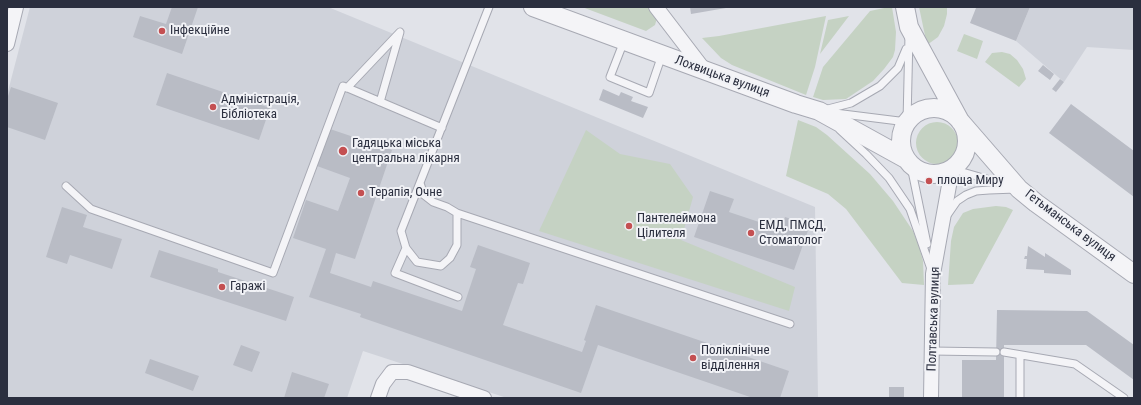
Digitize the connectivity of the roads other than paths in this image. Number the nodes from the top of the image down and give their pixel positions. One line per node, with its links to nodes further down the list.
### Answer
1 (16, 7): 8 (street)
2 (489, 7): 16 (lane)
3 (533, 7): 7 (street, Лохвицька вулиця)
4 (656, 7): 10 (street)
5 (904, 7): 6 (street)
6 (909, 27): 13 (lane); 14 (street); 15 (lane)
7 (624, 41): 9 (street, Лохвицька вулиця); 9 (lane)
8 (7, 44)
9 (662, 55): 10 (street, Лохвицька вулиця)
10 (705, 71): 13 (street, Лохвицька вулиця)
11 (347, 88): 12 (lane); 12 (lane); 20 (lane)
12 (380, 102): 16 (lane)
13 (819, 111): 15 (lane); 17 (street, Лохвицька вулиця); 25 (lane)
14 (960, 121): 15 (street); 18 (street); 21 (street, Гетьманська вулиця)
15 (907, 122): 17 (street)
16 (442, 128): 19 (lane)
17 (909, 162): 18 (street); 25 (lane)
18 (952, 170): 21 (lane); 23 (street, Полтавська вулиця)
19 (420, 183): 22 (lane); 24 (lane)
20 (66, 186)
21 (1019, 189): 23 (lane); 26 (street, Гетьманська вулиця)
22 (458, 213): 24 (lane); 28 (lane)
23 (943, 223): 25 (street, Полтавська вулиця)
24 (406, 248): 27 (lane)
25 (933, 274): 29 (street, Полтавська вулиця)
26 (1134, 274)
27 (458, 297)
28 (790, 324)
29 (932, 351): 30 (lane); 35 (street, Полтавська вулиця)
30 (996, 352)
31 (1004, 352): 32 (lane)
32 (1020, 356): 36 (lane); 37 (lane)
33 (378, 398): 34 (street)
34 (484, 398)
35 (931, 398)
36 (1020, 398)
37 (1124, 398)

